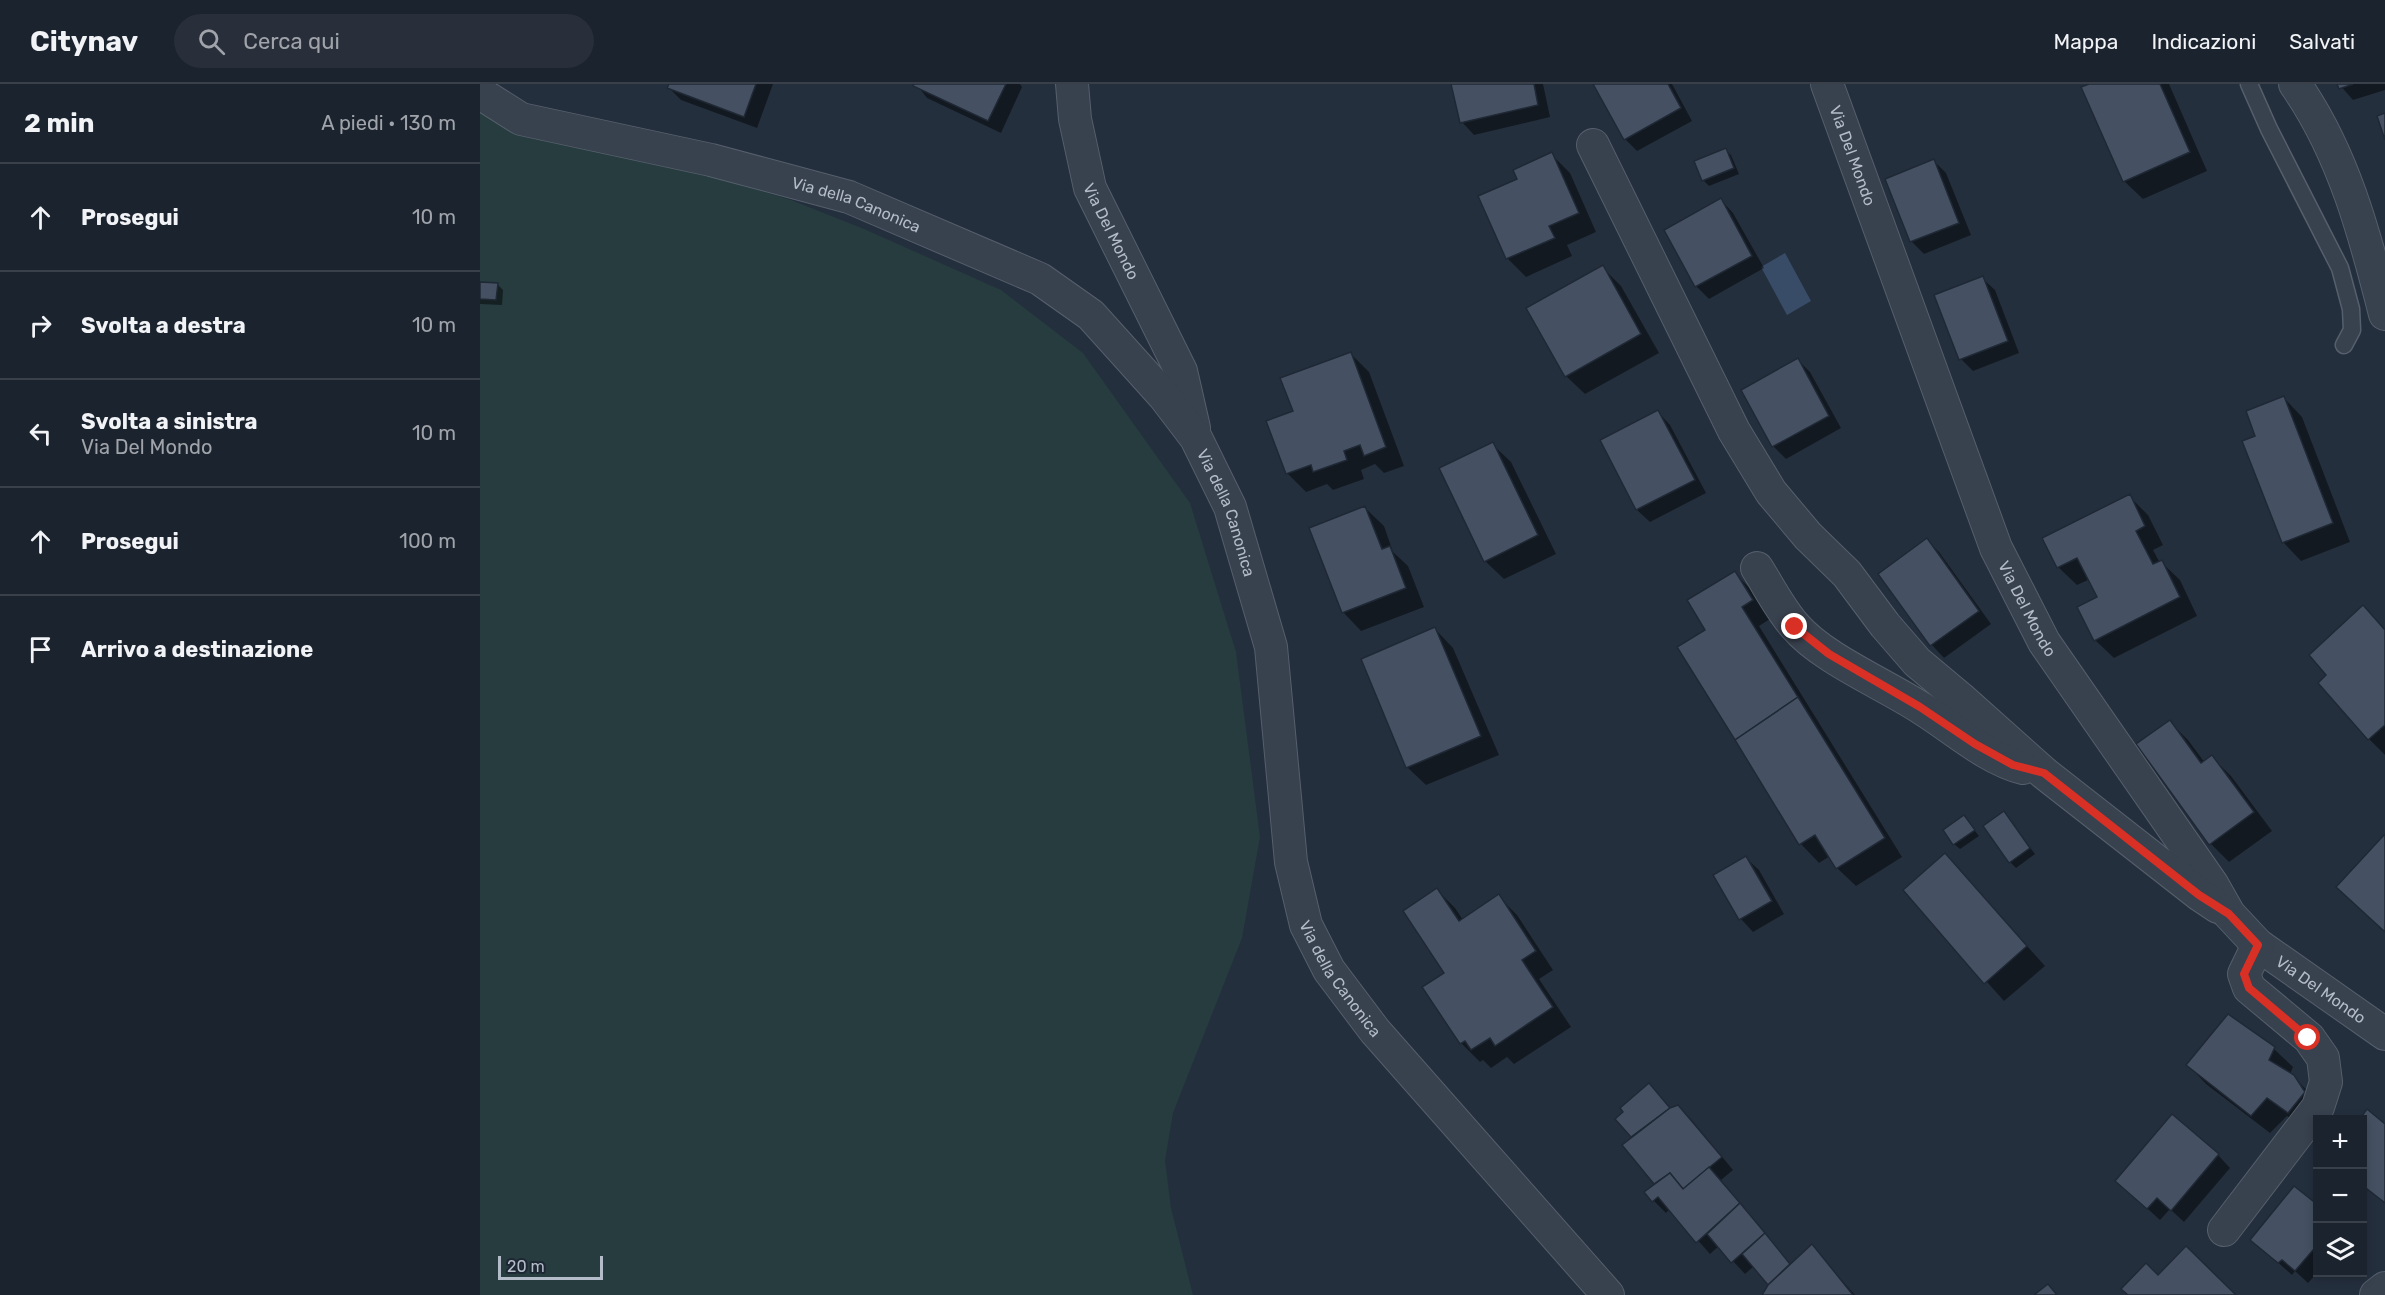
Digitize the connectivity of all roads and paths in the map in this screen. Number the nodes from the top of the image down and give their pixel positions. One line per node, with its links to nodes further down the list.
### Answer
1 (1071, 84): 9 (street, Via Del Mondo)
2 (1827, 84): 12 (street, Via Del Mondo)
3 (2249, 84): 8 (lane)
4 (2295, 84): 7 (street)
5 (480, 88): 9 (street, Via della Canonica)
6 (1593, 145): 11 (street)
7 (2385, 314)
8 (2344, 345)
9 (1196, 438): 17 (street, Via della Canonica)
10 (1757, 568): 11 (street)
11 (2044, 773): 12 (street)
12 (2229, 914): 13 (street, Via Del Mondo)
13 (2258, 945): 14 (street, Via Del Mondo); 15 (street)
14 (2385, 1034)
15 (2224, 1230)
16 (2385, 1288): 18 (street)
17 (1608, 1295)
18 (2376, 1295)

